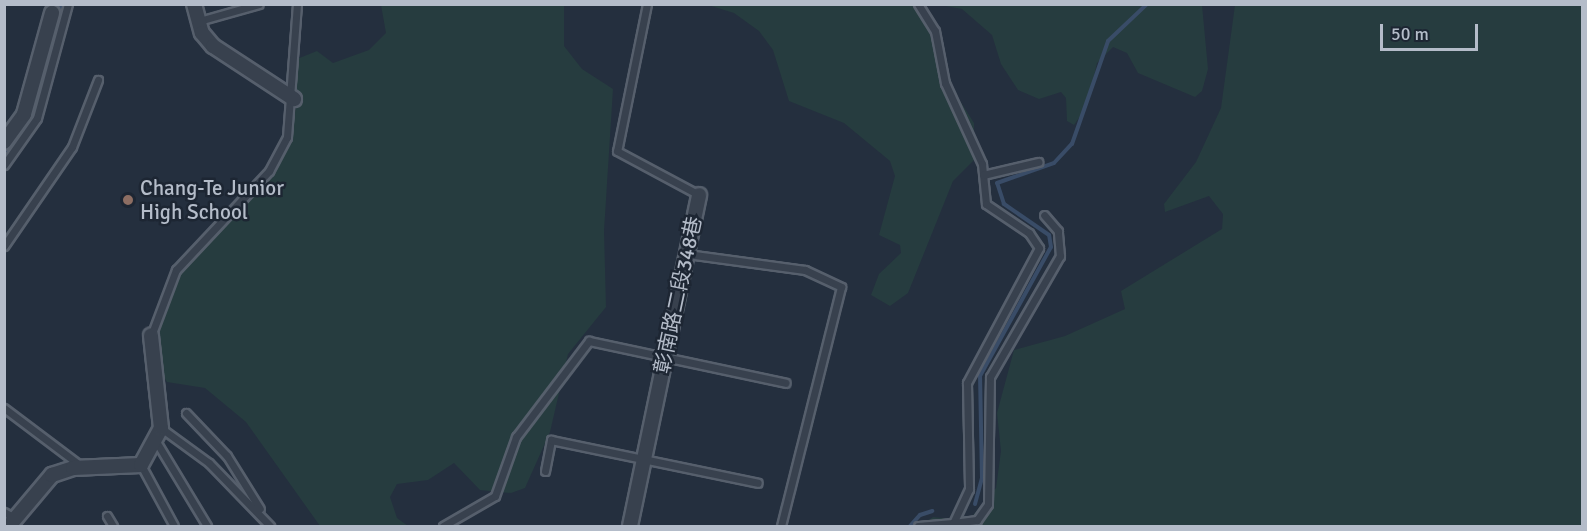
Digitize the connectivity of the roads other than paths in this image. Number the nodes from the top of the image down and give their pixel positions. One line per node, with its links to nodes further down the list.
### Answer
1 (68, 4): 13 (lane)
2 (194, 4): 8 (street)
3 (259, 4): 8 (lane)
4 (297, 4): 10 (lane)
5 (647, 4): 15 (lane, 彰南路二段348巷)
6 (918, 4): 14 (lane)
7 (52, 13): 11 (street)
8 (199, 21): 10 (street)
9 (98, 80): 17 (lane)
10 (294, 99): 19 (lane)
11 (4, 142)
12 (1038, 162): 14 (lane)
13 (4, 165)
14 (983, 175): 34 (lane)
15 (699, 195): 18 (street, 彰南路二段348巷)
16 (1044, 215): 34 (lane)
17 (4, 246)
18 (687, 254): 20 (street, 彰南路二段348巷); 41 (lane)
19 (151, 336): 24 (street)
20 (665, 358): 21 (lane); 26 (street, 彰南路二段348巷); 39 (lane)
21 (786, 383)
22 (4, 408): 28 (lane)
23 (186, 413): 33 (lane)
24 (161, 428): 25 (street); 33 (lane)
25 (157, 443): 27 (street); 37 (lane)
26 (644, 460): 29 (lane); 30 (lane); 40 (street, 彰南路二段348巷)
27 (141, 465): 28 (street); 36 (lane)
28 (84, 468): 32 (street)
29 (545, 471)
30 (758, 483)
31 (107, 516): 35 (lane)
32 (10, 519)
33 (266, 519): 38 (lane)
34 (953, 523): 42 (lane)
35 (113, 526)
36 (174, 526)
37 (207, 526)
38 (270, 526)
39 (443, 526)
40 (630, 526)
41 (781, 526)
42 (918, 526)

